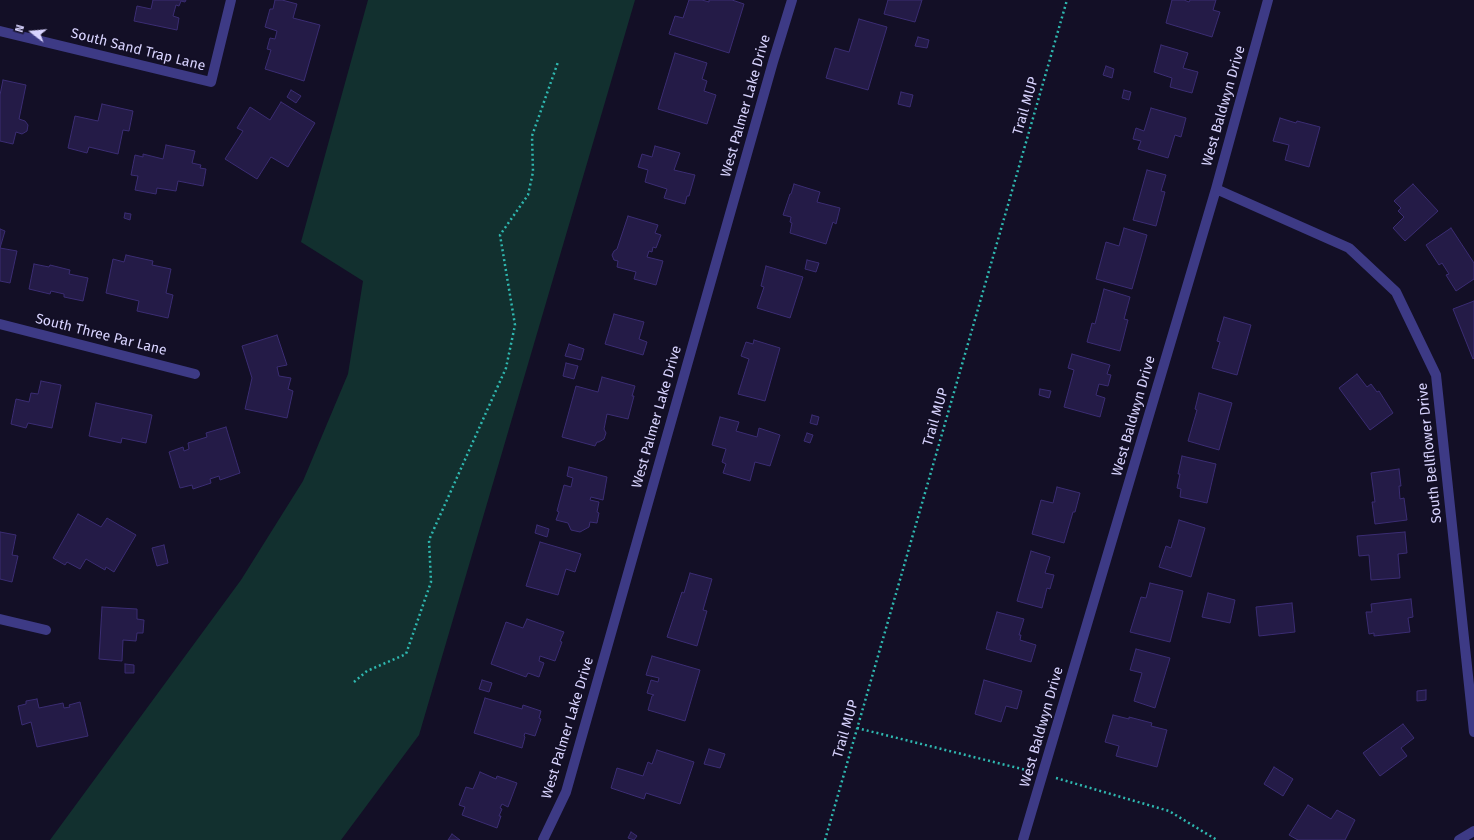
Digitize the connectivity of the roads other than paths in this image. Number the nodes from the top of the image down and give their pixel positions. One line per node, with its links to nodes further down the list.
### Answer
1 (231, 0): 4 (street, South Sand Trap Lane)
2 (792, 0): 12 (street, West Palmer Lake Drive)
3 (1268, 0): 5 (street, West Baldwyn Drive)
4 (0, 31)
5 (1216, 189): 10 (street, South Bellflower Drive); 13 (street, West Baldwyn Drive)
6 (0, 324): 7 (street, South Three Par Lane)
7 (195, 374)
8 (0, 619): 9 (street)
9 (46, 630)
10 (1474, 732)
11 (1474, 831): 14 (street)
12 (543, 840)
13 (1023, 840)
14 (1459, 840)

